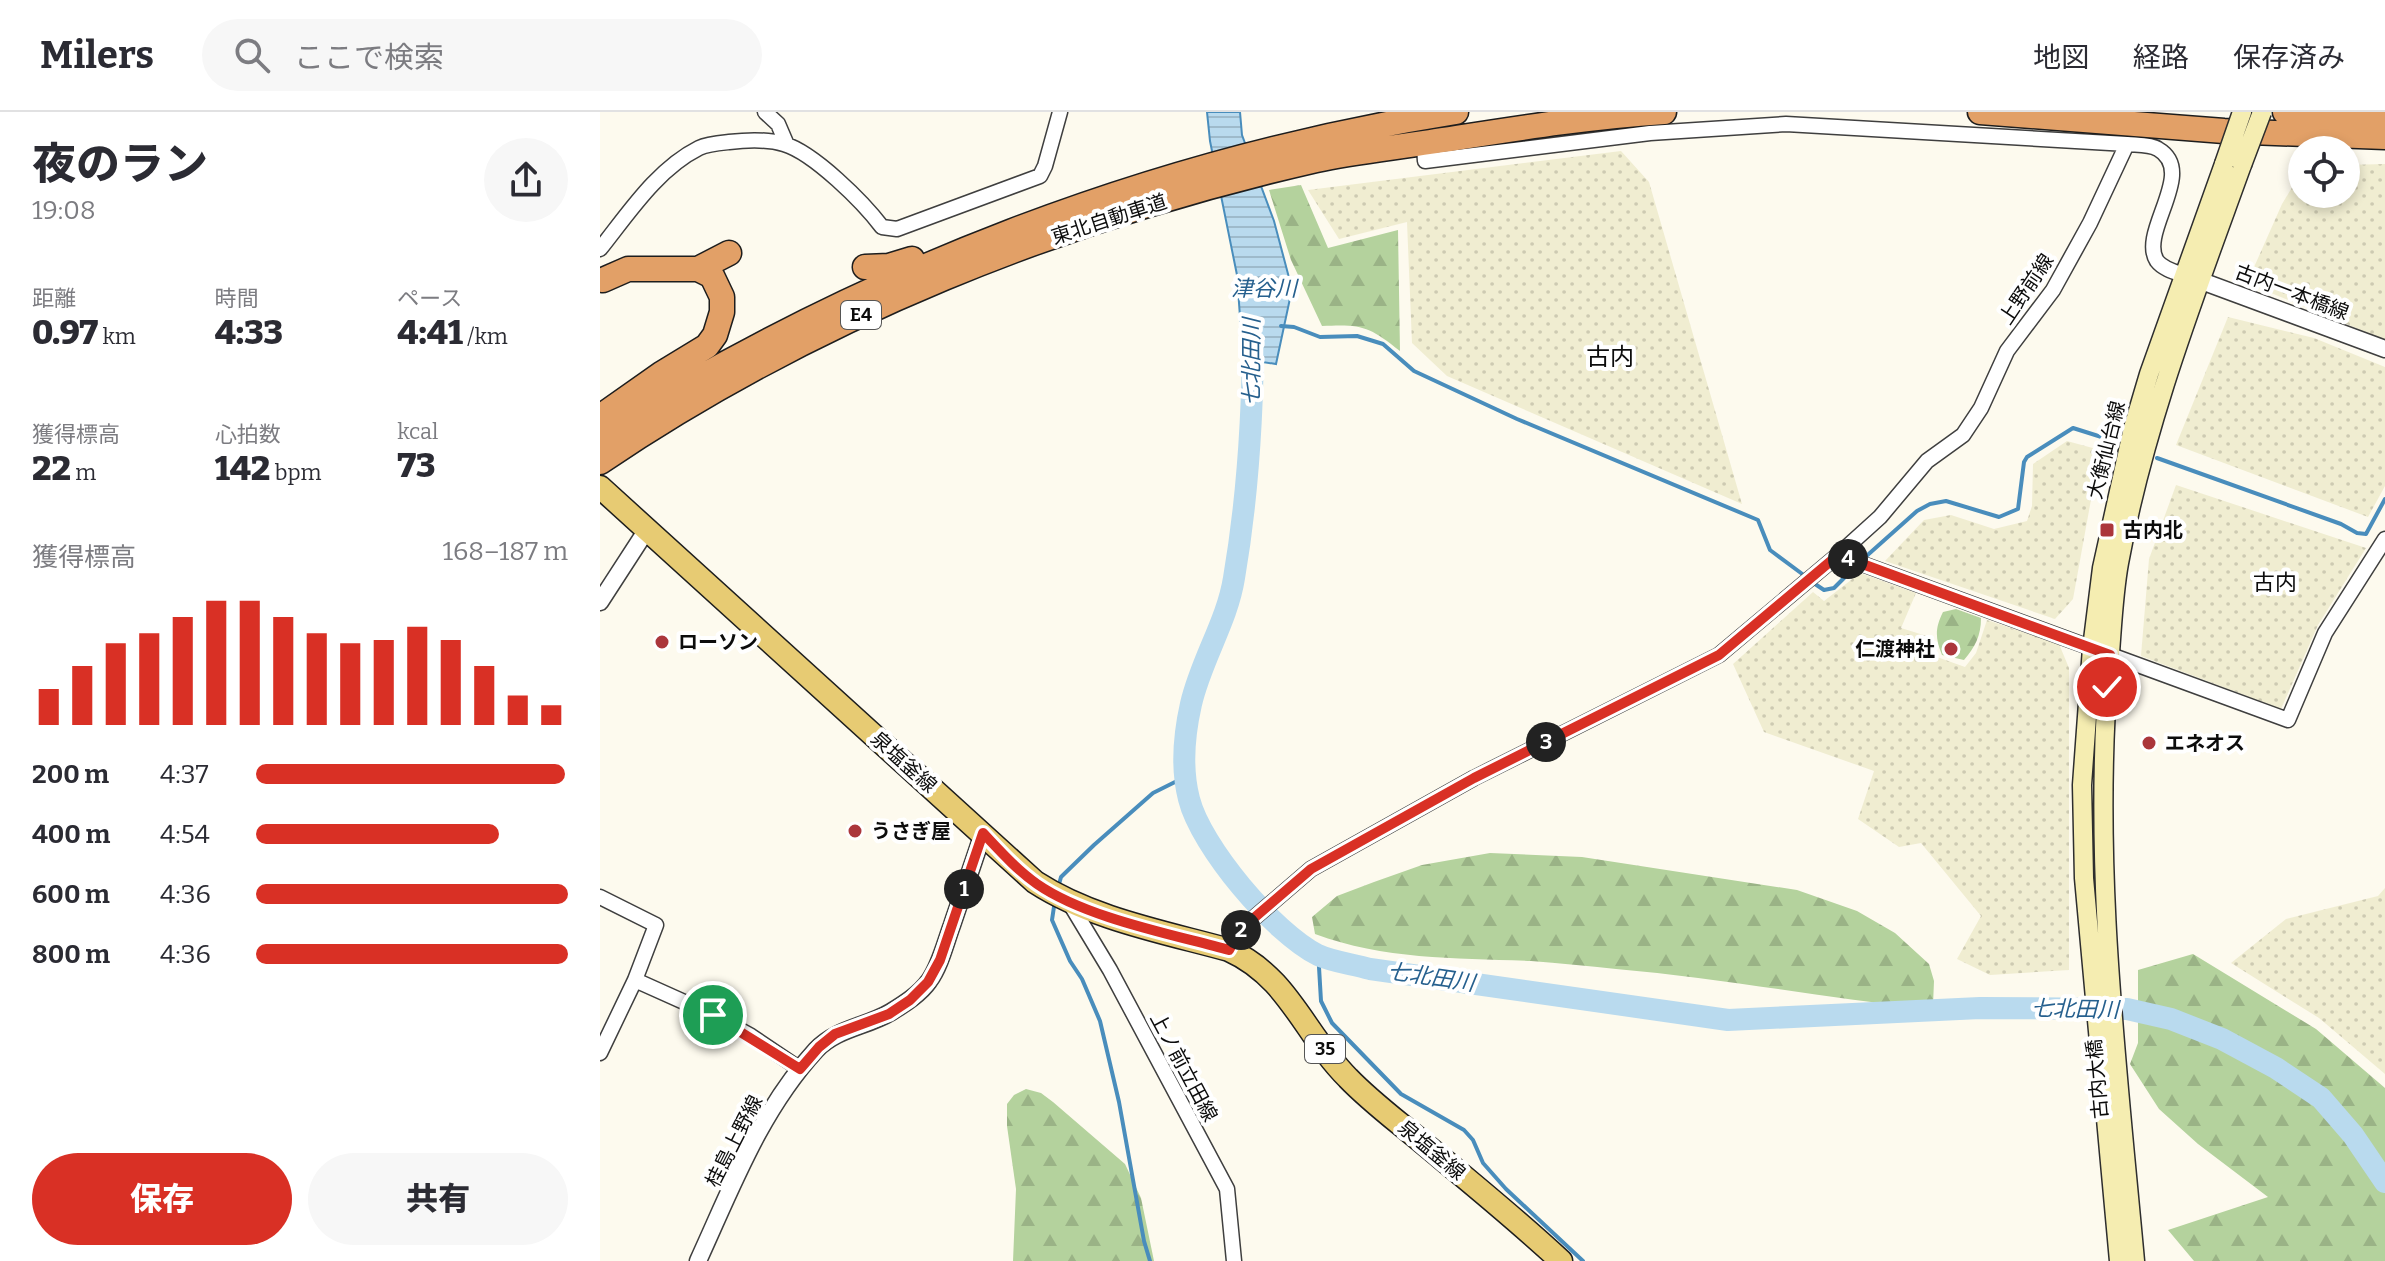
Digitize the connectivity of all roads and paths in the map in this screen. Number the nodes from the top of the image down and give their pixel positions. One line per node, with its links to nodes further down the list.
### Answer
1 (765, 112): 12 (street)
2 (1060, 112): 12 (street)
3 (1456, 112): 14 (highway, 東北自動車道 / E4)
4 (1664, 112): 14 (highway, 東北自動車道 / E4)
5 (1980, 112): 10 (highway)
6 (2242, 112): 15 (main road, 大衡仙台線, bridge)
7 (2262, 112): 15 (main road, 大衡仙台線, bridge)
8 (2285, 112): 9 (highway)
9 (2385, 116)
10 (2385, 137)
11 (2127, 144): 13 (street); 20 (street); 28 (street, 上野前線)
12 (787, 145): 18 (street)
13 (1424, 147)
14 (1319, 150): 16 (highway, 東北自動車道 / E4)
15 (2233, 164): 20 (main road, 大衡仙台線)
16 (1136, 199): 17 (highway, 東北自動車道 / E4); 24 (highway, 東北自動車道 / E4)
17 (1071, 210): 19 (highway); 24 (highway, 東北自動車道 / E4)
18 (600, 249)
19 (865, 267)
20 (2193, 277): 22 (street, 古内一本橋線); 30 (main road, 大衡仙台線)
21 (601, 282): 23 (highway)
22 (2385, 349)
23 (600, 417)
24 (601, 453)
25 (600, 487): 26 (main road, 泉塩釜線 / 35)
26 (646, 531): 29 (street); 31 (main road, 泉塩釜線 / 35)
27 (2385, 539): 30 (street)
28 (1844, 558): 30 (street); 34 (street, 上野前線)
29 (600, 602)
30 (2101, 651): 35 (main road, 大衡仙台線)
31 (983, 833): 32 (main road, 泉塩釜線 / 35); 38 (street, 桂島上野線)
32 (1058, 896): 34 (main road, 泉塩釜線 / 35); 41 (street, 上ノ前立田線)
33 (600, 897): 36 (street)
34 (1234, 940): 42 (main road, 泉塩釜線 / 35)
35 (2100, 957): 39 (main road, 古内大橋)
36 (635, 980): 37 (street); 38 (street)
37 (600, 1053)
38 (800, 1069): 40 (street, 桂島上野線)
39 (2121, 1194): 43 (main road); 44 (main road)
40 (698, 1261)
41 (1234, 1261)
42 (1561, 1261)
43 (2119, 1261)
44 (2135, 1261)

